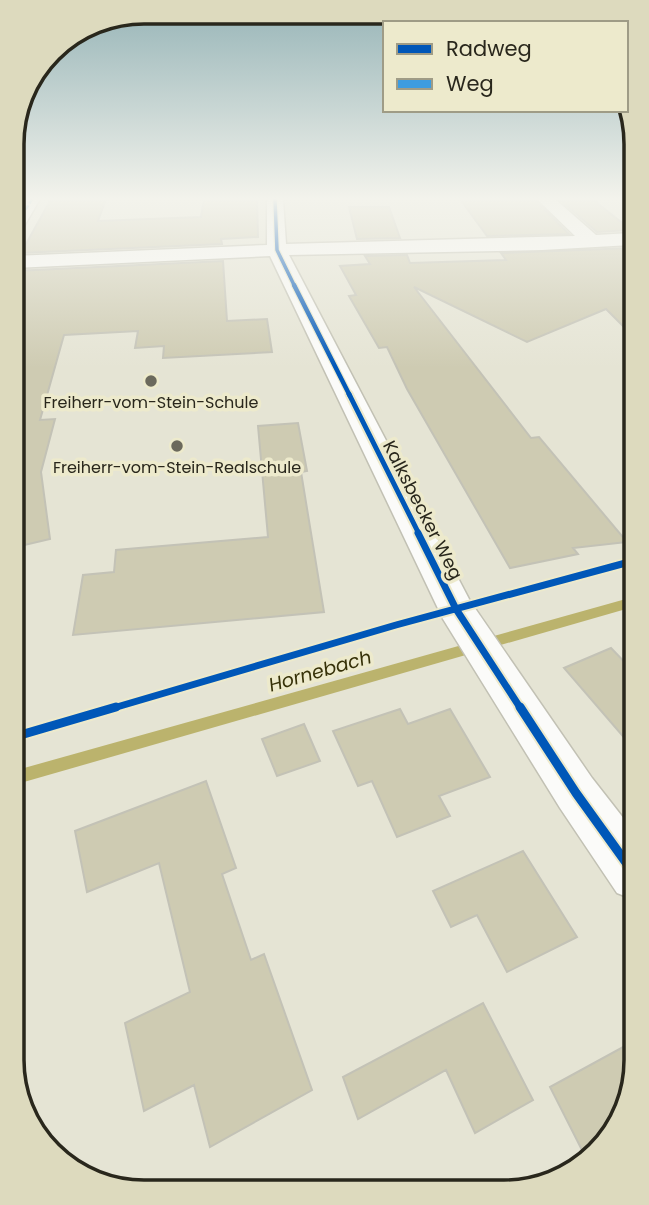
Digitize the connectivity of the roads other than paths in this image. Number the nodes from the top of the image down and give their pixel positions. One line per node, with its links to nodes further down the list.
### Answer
1 (162, 255): 3 (street)
2 (280, 255): 4 (street, Kalksbecker Weg)
3 (24, 262)
4 (624, 859)

